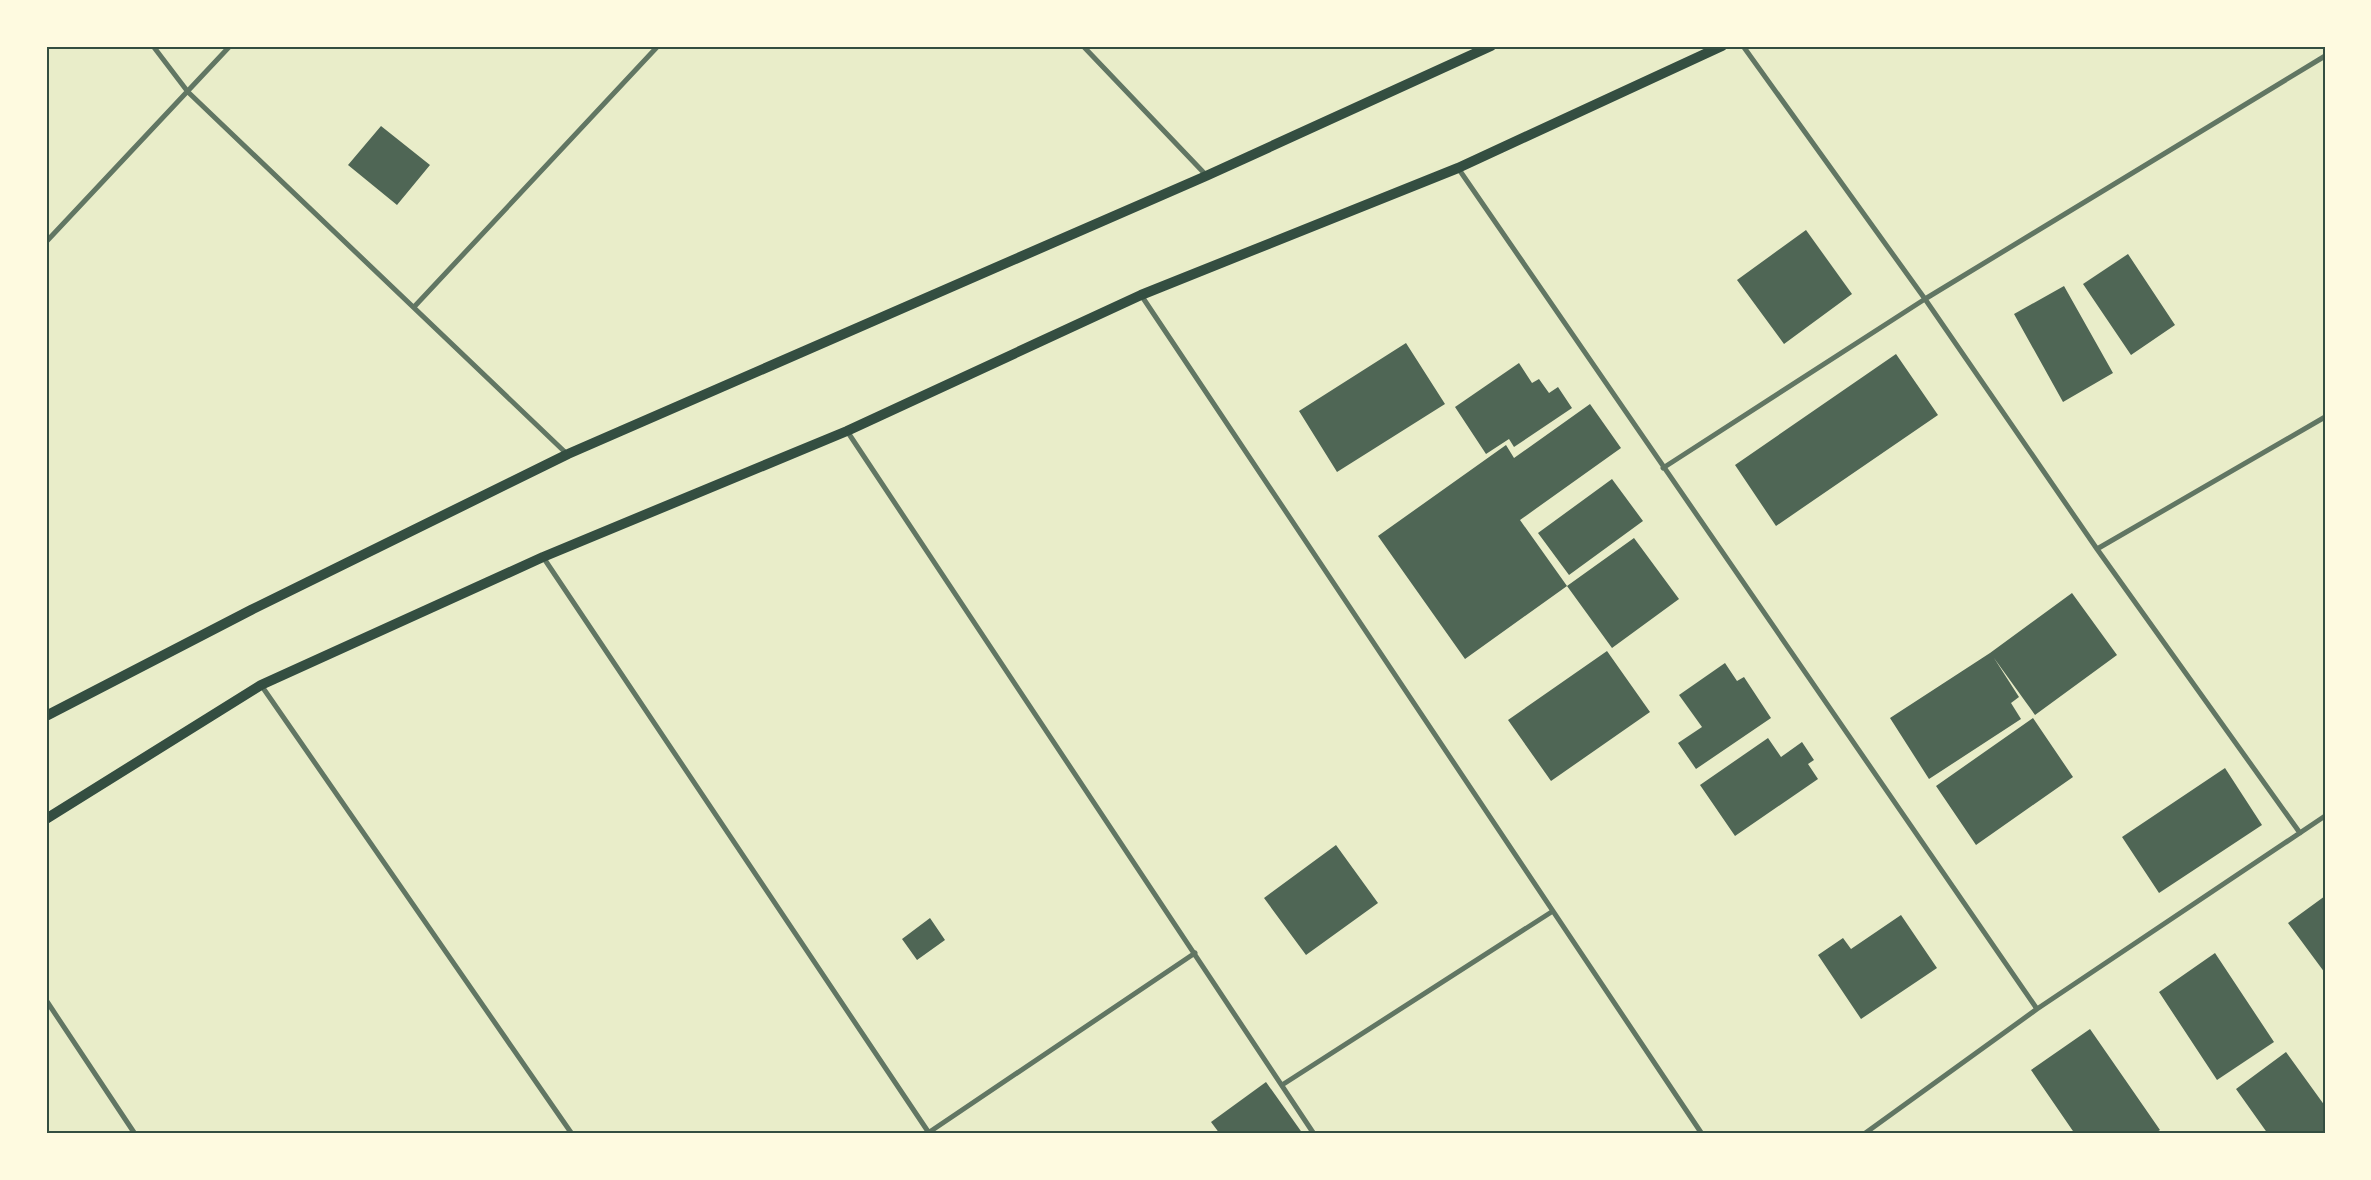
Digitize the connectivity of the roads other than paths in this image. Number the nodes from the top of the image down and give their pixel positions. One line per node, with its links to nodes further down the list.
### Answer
1 (153, 46): 9 (street)
2 (230, 46): 9 (street)
3 (658, 46): 15 (street)
4 (1082, 46): 11 (street)
5 (1491, 46): 11 (main road)
6 (1722, 46): 10 (main road)
7 (1742, 46): 14 (street)
8 (2325, 56): 14 (street)
9 (188, 92): 12 (street); 15 (street)
10 (1458, 168): 13 (main road); 19 (street)
11 (1206, 176): 18 (main road)
12 (46, 242)
13 (1141, 295): 17 (main road); 27 (street)
14 (1925, 299): 19 (street); 20 (street)
15 (414, 308): 18 (street)
16 (2325, 418): 20 (street)
17 (847, 431): 21 (main road); 28 (street)
18 (568, 454): 23 (main road)
19 (1663, 468): 30 (street)
20 (2097, 549): 26 (street)
21 (543, 557): 22 (main road); 32 (street)
22 (261, 686): 25 (main road); 34 (street)
23 (46, 716)
24 (2325, 816): 26 (street)
25 (46, 818)
26 (2300, 833): 30 (street)
27 (1553, 911): 31 (street); 36 (street)
28 (1195, 953): 31 (street); 32 (street)
29 (46, 1000): 33 (street)
30 (2037, 1009): 37 (street)
31 (1282, 1085): 35 (street)
32 (928, 1133)
33 (135, 1134)
34 (572, 1134)
35 (1314, 1134)
36 (1702, 1134)
37 (1864, 1134)

